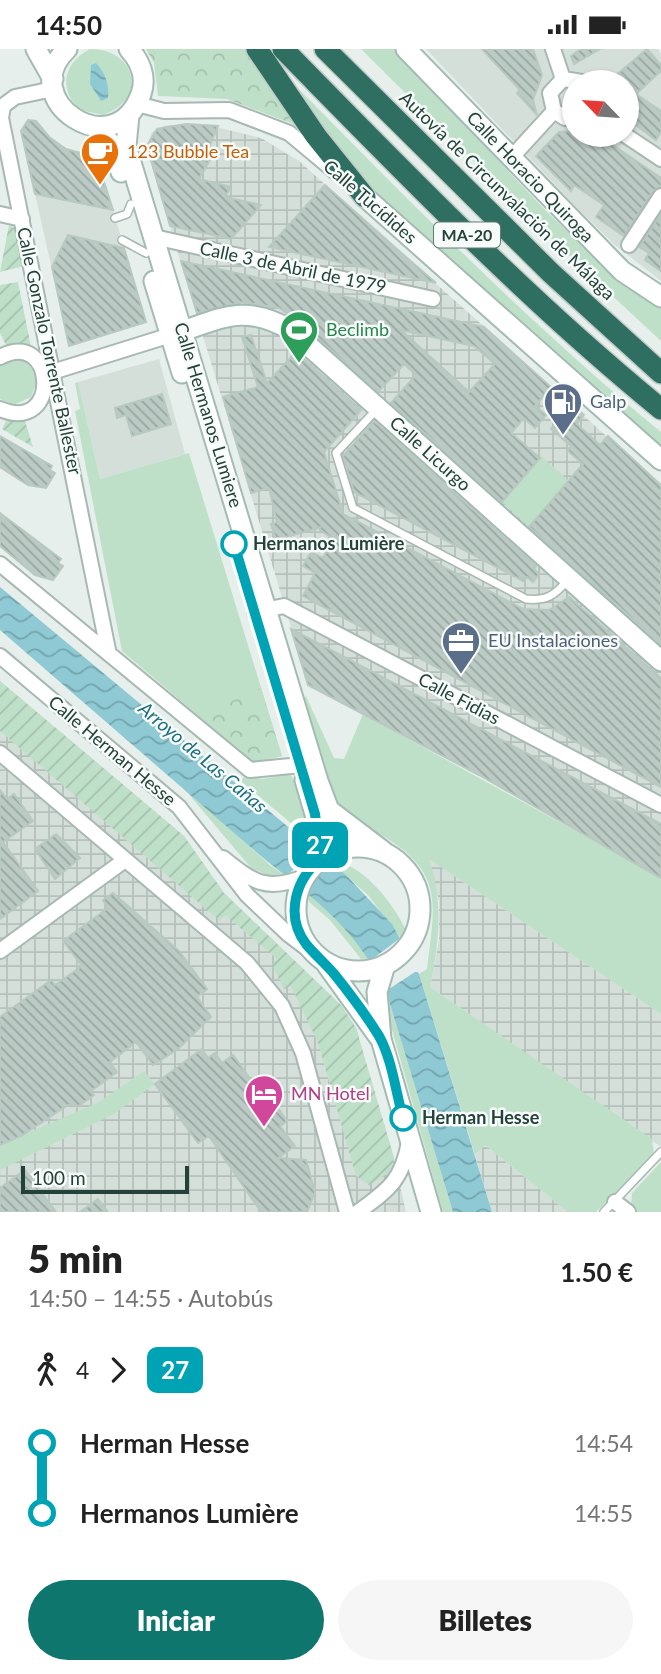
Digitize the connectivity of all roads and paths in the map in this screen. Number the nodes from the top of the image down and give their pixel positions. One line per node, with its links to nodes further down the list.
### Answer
1 (36, 49): 11 (main road)
2 (128, 49): 12 (main road, Calle Hermanos Lumiere)
3 (257, 49): 20 (highway)
4 (283, 49): 38 (highway, MA-20)
5 (325, 49): 32 (highway, Autovía de Circunvalación de Málaga / MA-20)
6 (406, 49): 17 (main road, Calle Horacio Quiroga)
7 (553, 49): 9 (street)
8 (63, 50): 11 (main road)
9 (562, 76)
10 (562, 80): 13 (street)
11 (53, 84): 15 (main road); 24 (street, Calle Gonzalo Torrente Ballester)
12 (133, 109): 15 (main road); 20 (street, Calle Tucídides); 26 (main road, Calle Hermanos Lumiere)
13 (554, 111): 14 (street); 17 (street)
14 (562, 116)
15 (97, 127): 21 (main road, Calle Hermanos Lumiere)
16 (639, 144): 18 (street)
17 (511, 158): 28 (main road, Calle Horacio Quiroga)
18 (661, 159)
19 (661, 196): 27 (street)
20 (365, 197): 39 (main road, Calle Tucídides)
21 (131, 204): 23 (lane); 26 (main road, Calle Hermanos Lumiere)
22 (0, 213): 24 (street)
23 (115, 218)
24 (22, 219): 34 (street, Calle Gonzalo Torrente Ballester)
25 (121, 240): 26 (lane)
26 (150, 245): 29 (street, Calle 3 de Abril de 1979); 30 (main road, Calle Hermanos Lumiere)
27 (629, 245)
28 (661, 297)
29 (433, 299)
30 (175, 333): 34 (street); 36 (main road, Calle Licurgo); 42 (main road, Calle Hermanos Lumiere)
31 (2, 351): 34 (street)
32 (637, 352): 33 (highway); 35 (highway, Autovía de Circunvalación de Málaga / MA-20)
33 (661, 367)
34 (49, 372): 37 (street); 43 (street, Calle Gonzalo Torrente Ballester)
35 (661, 373)
36 (378, 408): 41 (main road, Calle Licurgo); 41 (lane)
37 (0, 409)
38 (661, 409)
39 (661, 460)
40 (0, 564): 43 (street)
41 (570, 579): 45 (main road, Calle Licurgo)
42 (260, 610): 47 (main road, Calle Hermanos Lumiere); 48 (street, Calle Fidias); 49 (main road, Calle Hermanos Lumiere)
43 (108, 650): 47 (street)
44 (0, 656): 50 (street, Calle Herman Hesse)
45 (661, 661)
46 (0, 753): 52 (street)
47 (301, 765): 51 (main road, Calle Hermanos Lumiere)
48 (661, 805)
49 (383, 851): 51 (main road); 56 (main road)
50 (217, 852): 53 (street, Calle Herman Hesse); 55 (street, Calle Herman Hesse)
51 (323, 854): 53 (main road)
52 (125, 860): 54 (street); 61 (street)
53 (297, 883): 55 (main road)
54 (0, 951)
55 (321, 959): 56 (main road); 57 (main road, Calle Herman Hesse)
56 (380, 971): 57 (main road, Calle Herman Hesse)
57 (380, 1039): 58 (main road, Calle Herman Hesse)
58 (410, 1141): 62 (street); 63 (main road, Calle Herman Hesse)
59 (661, 1152): 60 (lane)
60 (615, 1202): 64 (lane); 65 (street)
61 (347, 1212)
62 (358, 1212)
63 (431, 1212)
64 (604, 1212)
65 (628, 1212)

